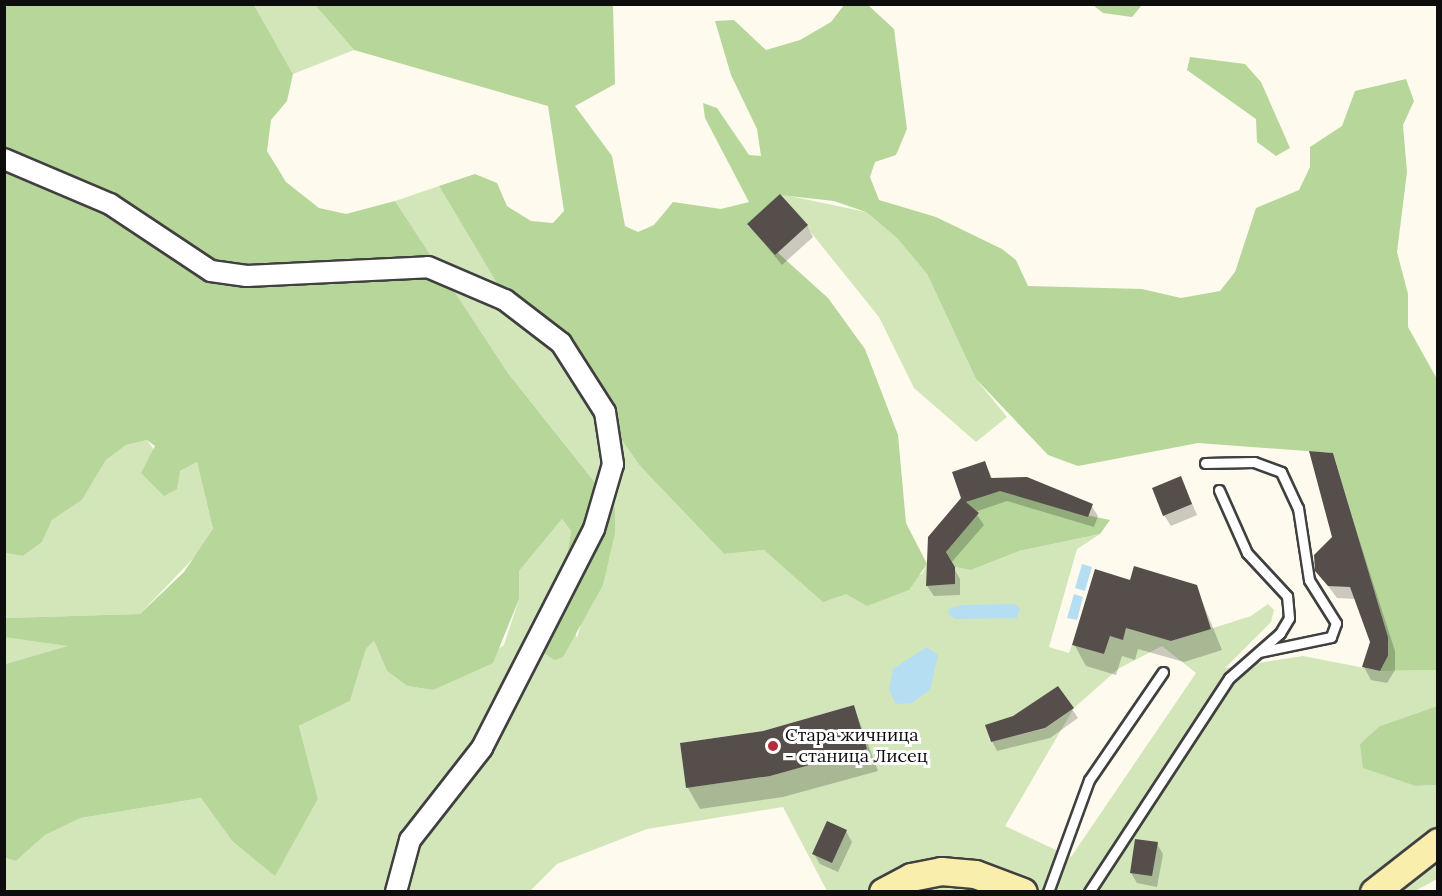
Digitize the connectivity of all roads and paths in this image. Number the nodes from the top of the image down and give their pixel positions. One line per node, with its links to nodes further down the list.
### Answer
1 (4, 159): 7 (street)
2 (1205, 463): 4 (lane)
3 (1219, 490): 4 (lane)
4 (1256, 653): 11 (lane)
5 (1163, 672): 10 (lane)
6 (1437, 842): 12 (main road)
7 (396, 891)
8 (883, 891): 9 (main road)
9 (1023, 891)
10 (1048, 891)
11 (1089, 891)
12 (1374, 891)

